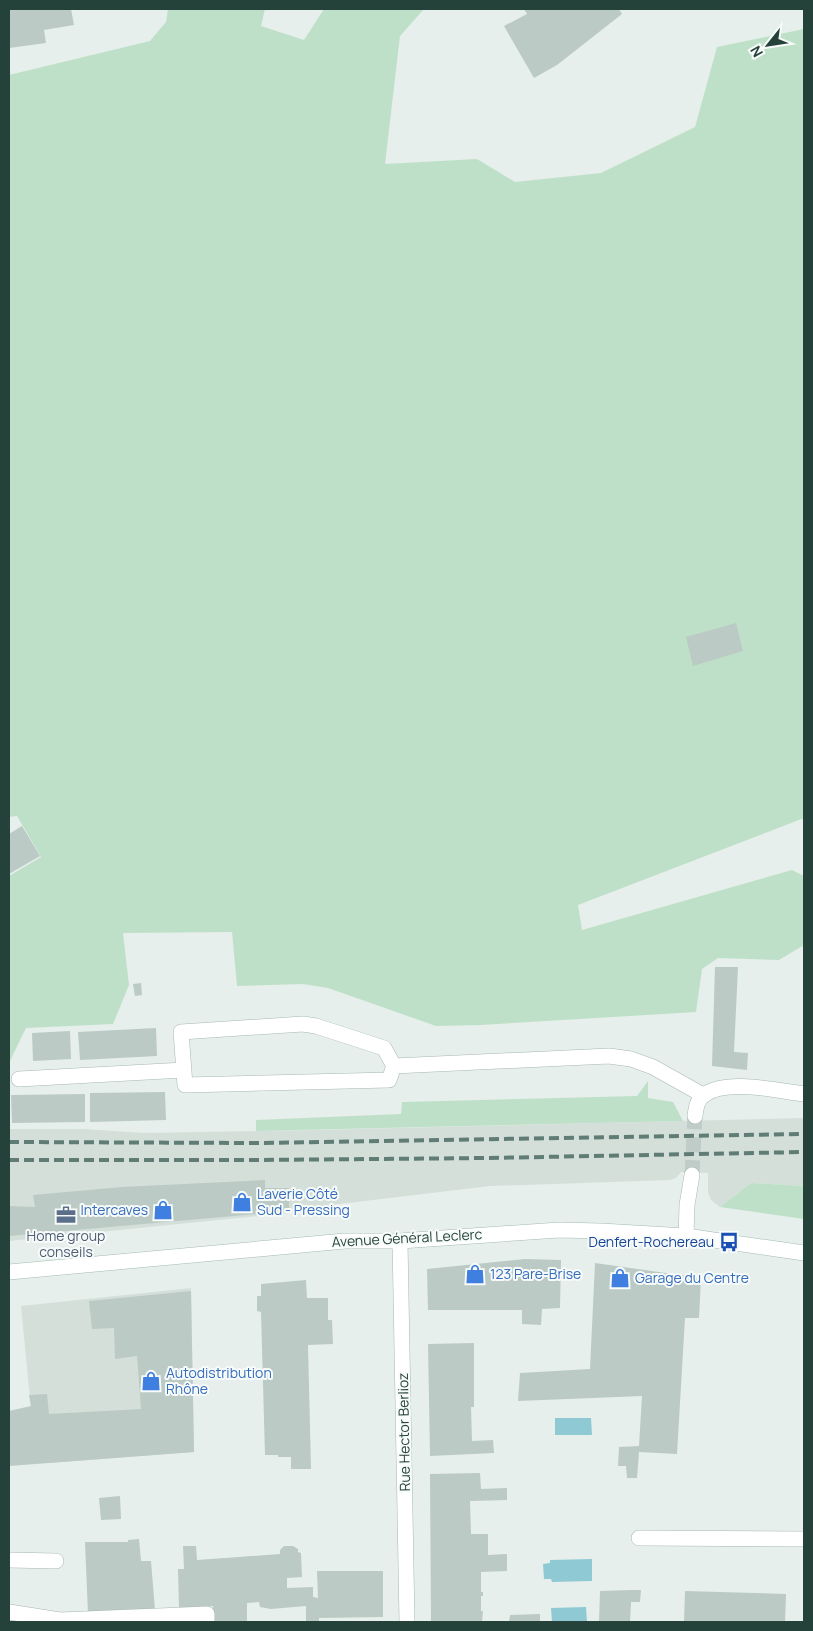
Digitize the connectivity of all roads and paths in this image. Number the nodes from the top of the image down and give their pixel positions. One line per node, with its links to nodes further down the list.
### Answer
1 (394, 1066): 2 (main road); 2 (main road); 5 (main road)
2 (184, 1070): 3 (main road)
3 (19, 1079)
4 (804, 1094): 5 (main road)
5 (703, 1095): 6 (main road)
6 (695, 1116)
7 (692, 1175): 8 (main road)
8 (686, 1236): 9 (main road, Avenue Général Leclerc); 10 (main road, Avenue Général Leclerc)
9 (400, 1241): 11 (main road, Avenue Général Leclerc); 18 (main road, Rue Hector Berlioz)
10 (804, 1253)
11 (9, 1272)
12 (639, 1538): 13 (main road)
13 (804, 1539)
14 (9, 1560): 15 (main road)
15 (56, 1560)
16 (9, 1612): 17 (main road)
17 (207, 1622)
18 (407, 1622)

